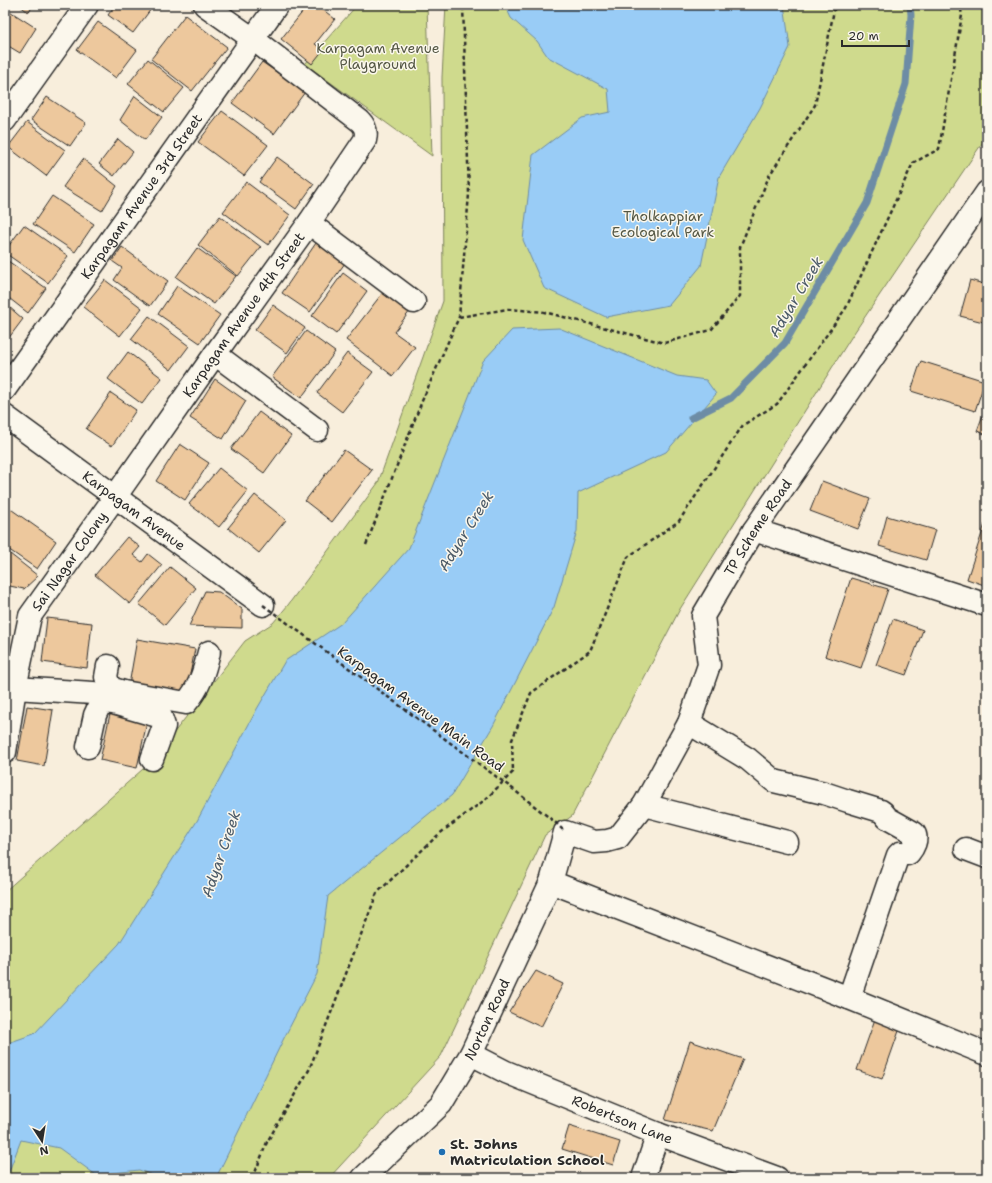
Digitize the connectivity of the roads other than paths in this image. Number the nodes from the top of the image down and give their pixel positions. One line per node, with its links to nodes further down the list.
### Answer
1 (88, 5): 5 (street)
2 (205, 5): 4 (street)
3 (277, 5): 4 (street, Karpagam Avenue 3rd Street)
4 (253, 39): 7 (street, Karpagam Avenue 4th Street); 10 (street, Karpagam Avenue 3rd Street)
5 (5, 120)
6 (987, 192): 14 (street, TP Scheme Road)
7 (309, 223): 8 (street); 9 (street, Karpagam Avenue 4th Street)
8 (414, 302)
9 (215, 354): 12 (street); 13 (street, Karpagam Avenue 4th Street)
10 (5, 389)
11 (5, 416): 13 (street, Karpagam Avenue)
12 (316, 430)
13 (116, 497): 15 (street, Karpagam Avenue); 19 (street, Sai Nagar Colony)
14 (754, 530): 16 (street); 20 (street, TP Scheme Road)
15 (263, 605)
16 (987, 605)
17 (209, 652): 18 (street)
18 (100, 686): 19 (street); 21 (street); 23 (street)
19 (10, 687): 22 (street, Sai Nagar Colony)
20 (689, 723): 24 (street, TP Scheme Road); 30 (street)
21 (88, 747)
22 (5, 752)
23 (152, 759)
24 (644, 805): 25 (street, TP Scheme Road); 26 (street)
25 (565, 832): 29 (street, Norton Road)
26 (787, 842)
27 (966, 849): 28 (street)
28 (987, 857)
29 (551, 882): 30 (street); 31 (street, Norton Road)
30 (849, 998): 32 (street)
31 (471, 1054): 33 (street, Robertson Lane); 34 (street, Norton Road)
32 (987, 1054)
33 (658, 1134): 35 (street); 36 (street, Robertson Lane)
34 (363, 1178)
35 (643, 1178)
36 (777, 1178)

